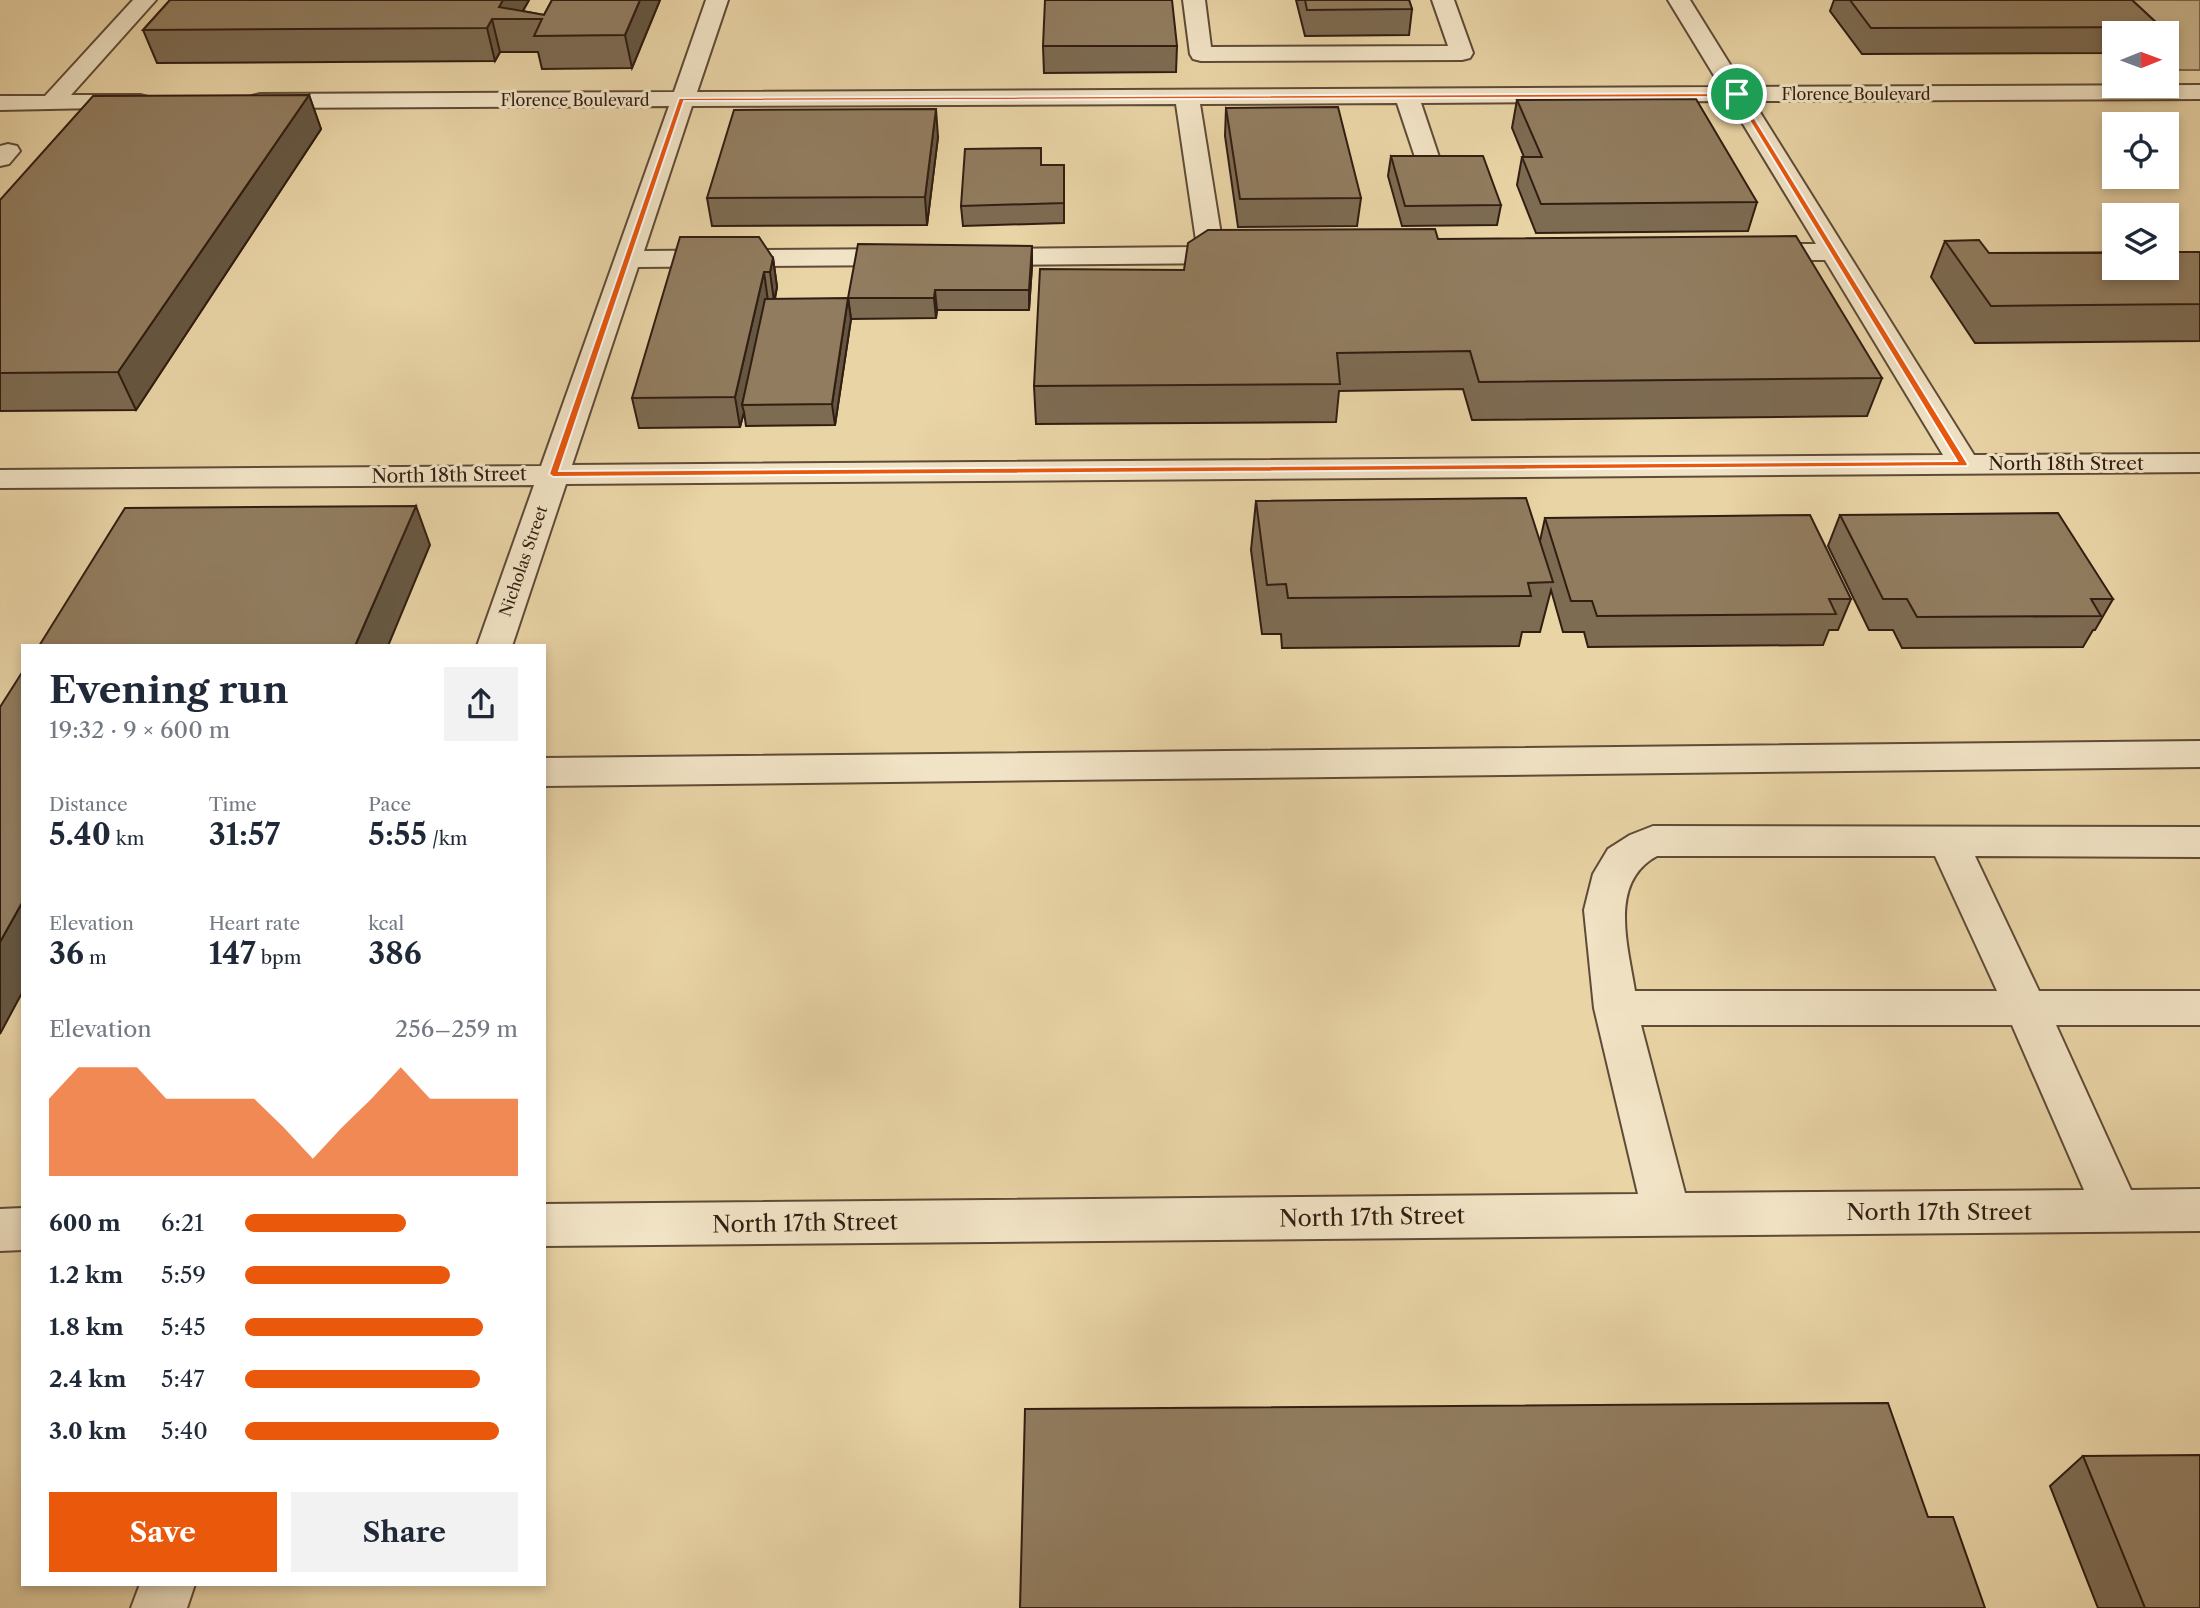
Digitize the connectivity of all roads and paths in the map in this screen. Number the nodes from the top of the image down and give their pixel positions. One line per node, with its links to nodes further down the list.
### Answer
1 (145, 0): 12 (street)
2 (717, 0): 10 (street, Nicholas Street)
3 (1194, 0): 4 (street)
4 (1443, 0)
5 (1679, 0): 7 (street)
6 (2200, 92): 7 (street, Florence Boulevard)
7 (1737, 94): 8 (street, Florence Boulevard); 17 (street)
8 (1407, 96): 9 (street, Florence Boulevard); 15 (street)
9 (1186, 97): 10 (street, Florence Boulevard); 18 (street)
10 (682, 99): 11 (street, Florence Boulevard); 22 (street, Nicholas Street)
11 (234, 101)
12 (52, 102): 13 (street); 14 (street)
13 (164, 102)
14 (0, 103)
15 (1429, 163)
16 (1723, 252): 17 (street)
17 (1833, 252): 24 (street)
18 (1211, 255): 19 (street); 21 (street)
19 (1266, 255)
20 (932, 257): 22 (street)
21 (960, 257)
22 (626, 258): 25 (street, Nicholas Street)
23 (2200, 463): 24 (street, North 18th Street)
24 (1964, 464): 25 (street, North 18th Street)
25 (553, 474): 26 (street, North 18th Street); 27 (street, Nicholas Street)
26 (0, 479)
27 (495, 644)
28 (2200, 754): 29 (street)
29 (546, 772)
30 (1948, 841): 31 (street); 32 (street); 34 (street)
31 (2200, 842)
32 (1615, 1008): 34 (street); 37 (street)
33 (2200, 1008): 34 (street)
34 (2027, 1010): 36 (street)
35 (2200, 1210): 36 (street, North 17th Street)
36 (2116, 1211): 37 (street, North 17th Street)
37 (1667, 1215): 38 (street, North 17th Street)
38 (546, 1225)
39 (21, 1229): 40 (street)
40 (0, 1230)
41 (166, 1586): 42 (street)
42 (159, 1608)

